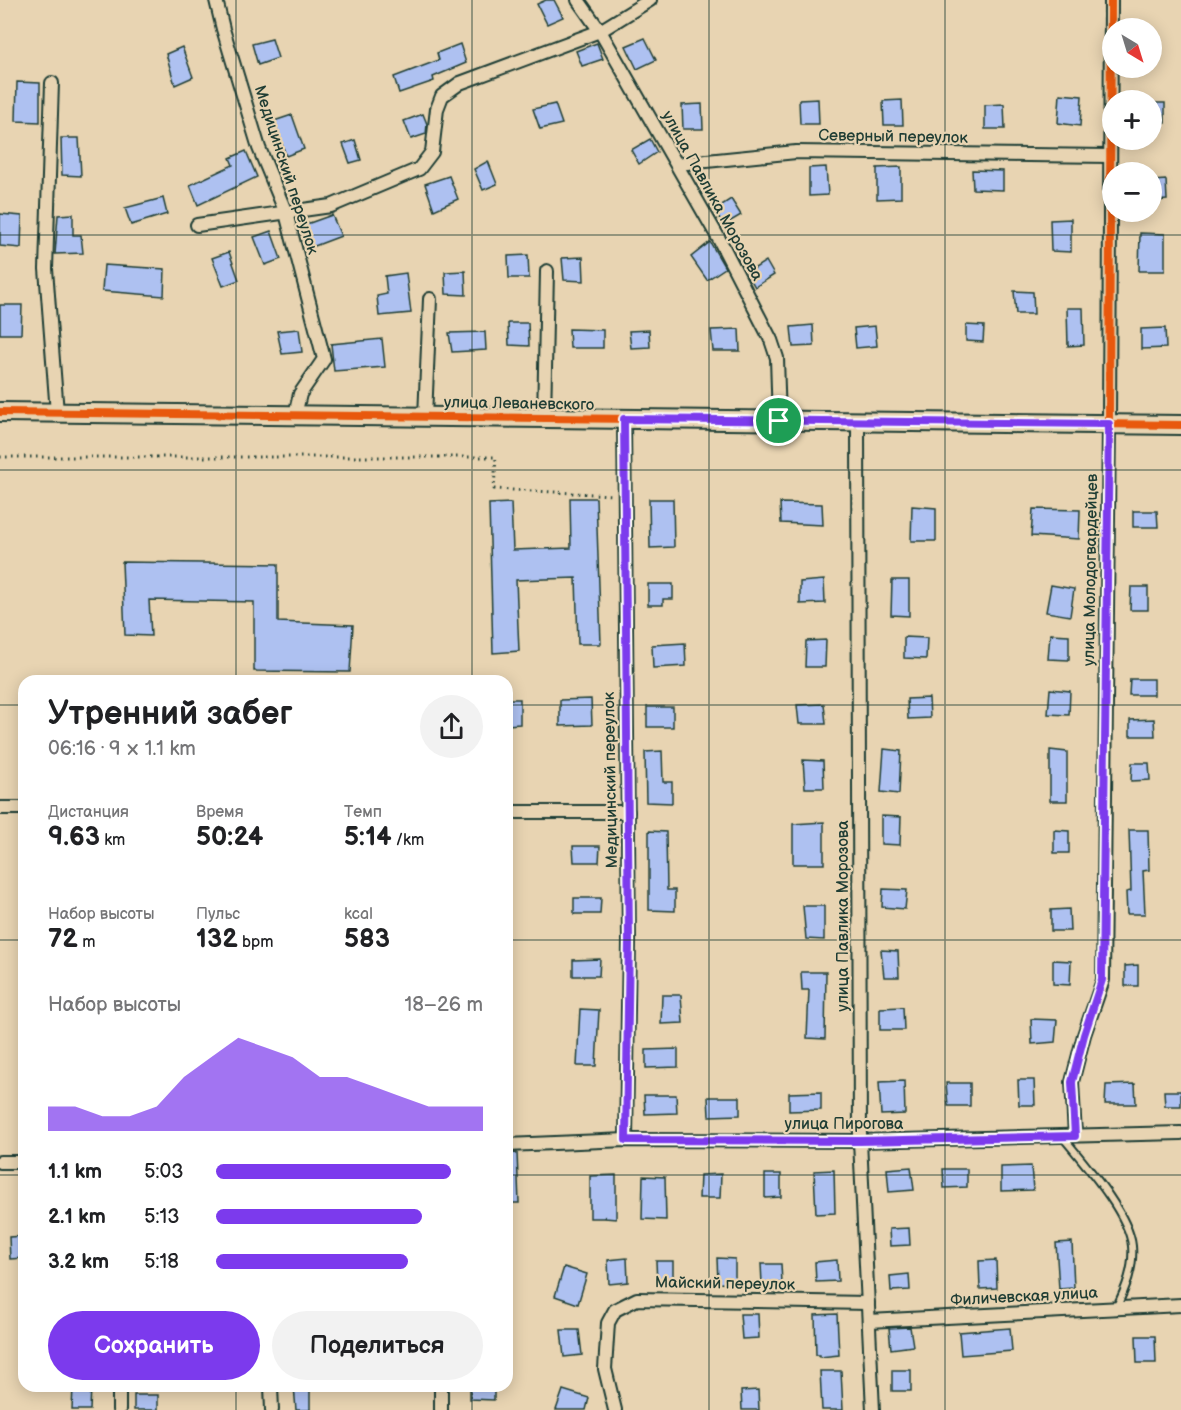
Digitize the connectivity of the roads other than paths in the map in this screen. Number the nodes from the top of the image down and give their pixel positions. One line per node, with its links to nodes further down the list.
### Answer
1 (216, 0): 9 (street, Медицинский переулок)
2 (578, 0): 5 (street, улица Павлика Морозова)
3 (650, 0): 5 (street)
4 (1111, 0): 7 (street, улица Молодогвардейцев)
5 (600, 31): 8 (street, улица Павлика Морозова); 9 (street)
6 (52, 83): 14 (street)
7 (1110, 156): 8 (street, Северный переулок); 21 (street, улица Молодогвардейцев)
8 (676, 164): 19 (street, улица Павлика Морозова)
9 (286, 213): 10 (street); 15 (street, Медицинский переулок)
10 (197, 225)
11 (547, 271): 17 (street)
12 (430, 299): 16 (street)
13 (0, 412): 14 (street, улица Леваневского)
14 (57, 413): 15 (street, улица Леваневского)
15 (296, 415): 16 (street, улица Леваневского)
16 (425, 417): 17 (street, улица Леваневского)
17 (544, 418): 18 (street, улица Леваневского)
18 (624, 419): 19 (street, улица Леваневского); 26 (street, Медицинский переулок)
19 (779, 421): 20 (street, улица Леваневского)
20 (858, 422): 21 (street, улица Леваневского); 31 (street, улица Павлика Морозова)
21 (1109, 424): 22 (street, улица Леваневского); 29 (street, улица Молодогвардейцев)
22 (1181, 425)
23 (0, 808): 24 (street)
24 (18, 808)
25 (513, 812): 26 (street)
26 (628, 812): 30 (street, Медицинский переулок)
27 (1181, 1133): 29 (street, улица Пирогова)
28 (1061, 1136): 29 (street, улица Пирогова); 31 (street, улица Пирогова); 37 (lane)
29 (1075, 1136)
30 (626, 1140): 31 (street, улица Пирогова); 32 (street, улица Пирогова)
31 (860, 1141): 35 (street, улица Павлика Морозова)
32 (513, 1145)
33 (0, 1162): 34 (street)
34 (18, 1162)
35 (868, 1303): 38 (street, улица Павлика Морозова); 45 (street, Майский переулок)
36 (1181, 1305): 37 (street, Филичевская улица)
37 (1116, 1309): 38 (street, Филичевская улица)
38 (869, 1321): 46 (street, улица Павлика Морозова)
39 (119, 1392): 42 (street)
40 (271, 1392): 43 (street)
41 (441, 1392): 44 (street)
42 (120, 1410)
43 (272, 1410)
44 (441, 1410)
45 (615, 1410)
46 (873, 1410)

